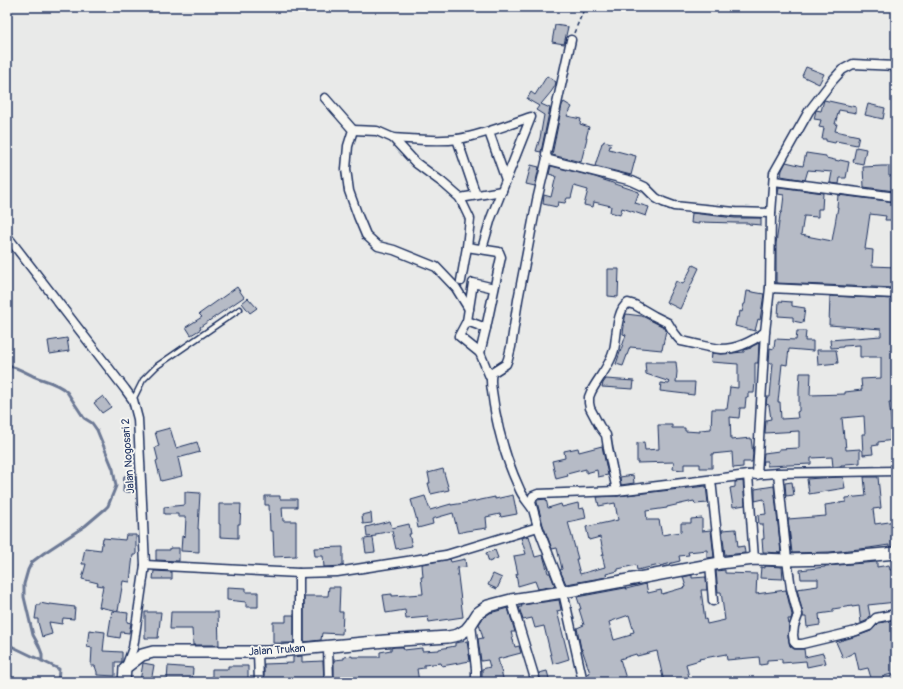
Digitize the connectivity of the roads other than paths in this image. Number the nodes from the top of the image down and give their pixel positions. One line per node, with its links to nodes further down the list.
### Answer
1 (572, 40): 8 (street)
2 (896, 66): 12 (street)
3 (325, 98): 4 (street)
4 (353, 130): 6 (street); 21 (street)
5 (489, 132): 7 (street); 9 (street); 10 (street)
6 (393, 138): 7 (street); 16 (street)
7 (457, 139): 14 (street)
8 (547, 158): 17 (street); 33 (street)
9 (511, 167): 10 (street); 11 (street)
10 (503, 170): 11 (street)
11 (506, 180): 13 (street)
12 (774, 181): 15 (street); 17 (street)
13 (502, 192): 14 (street); 20 (street)
14 (476, 195): 16 (street)
15 (896, 197)
16 (460, 198): 19 (street)
17 (771, 213): 25 (street)
18 (7, 236): 34 (street, Jalan Nogosari 2)
19 (467, 247): 20 (street); 22 (street)
20 (482, 249): 24 (street)
21 (447, 278): 22 (street); 28 (street)
22 (461, 281): 23 (street)
23 (473, 283): 24 (street); 28 (street)
24 (494, 288): 30 (street)
25 (770, 288): 26 (street); 31 (street)
26 (896, 294)
27 (240, 309): 34 (lane)
28 (469, 309): 29 (street)
29 (467, 321): 30 (street); 32 (street)
30 (486, 328): 32 (street)
31 (765, 332): 38 (street); 40 (street)
32 (480, 353): 33 (street)
33 (490, 377): 41 (street)
34 (133, 400): 47 (street, Jalan Nogosari 2)
35 (896, 471): 36 (street)
36 (778, 473): 38 (street); 45 (street)
37 (748, 475): 38 (street); 39 (street); 44 (street)
38 (758, 475)
39 (711, 480): 40 (street); 46 (street)
40 (617, 491): 41 (street)
41 (533, 510): 42 (street)
42 (538, 527): 48 (street); 49 (street)
43 (896, 553): 45 (street, Jalan Trukan)
44 (754, 559): 45 (street, Jalan Trukan); 46 (street, Jalan Trukan)
45 (787, 560): 52 (street)
46 (715, 564): 49 (street, Jalan Trukan); 51 (street)
47 (145, 565): 48 (street); 57 (street, Jalan Nogosari 2)
48 (299, 573): 55 (street)
49 (563, 592): 50 (street, Jalan Trukan); 63 (street)
50 (512, 600): 53 (street, Jalan Trukan); 62 (street)
51 (713, 601)
52 (896, 614)
53 (472, 624): 54 (street, Jalan Trukan); 61 (street)
54 (328, 646): 55 (street, Jalan Trukan); 60 (street)
55 (299, 649): 56 (street, Jalan Trukan)
56 (258, 652): 57 (street, Jalan Trukan); 59 (street)
57 (125, 668): 58 (street)
58 (124, 682)
59 (259, 682)
60 (329, 682)
61 (476, 682)
62 (536, 682)
63 (583, 682)

